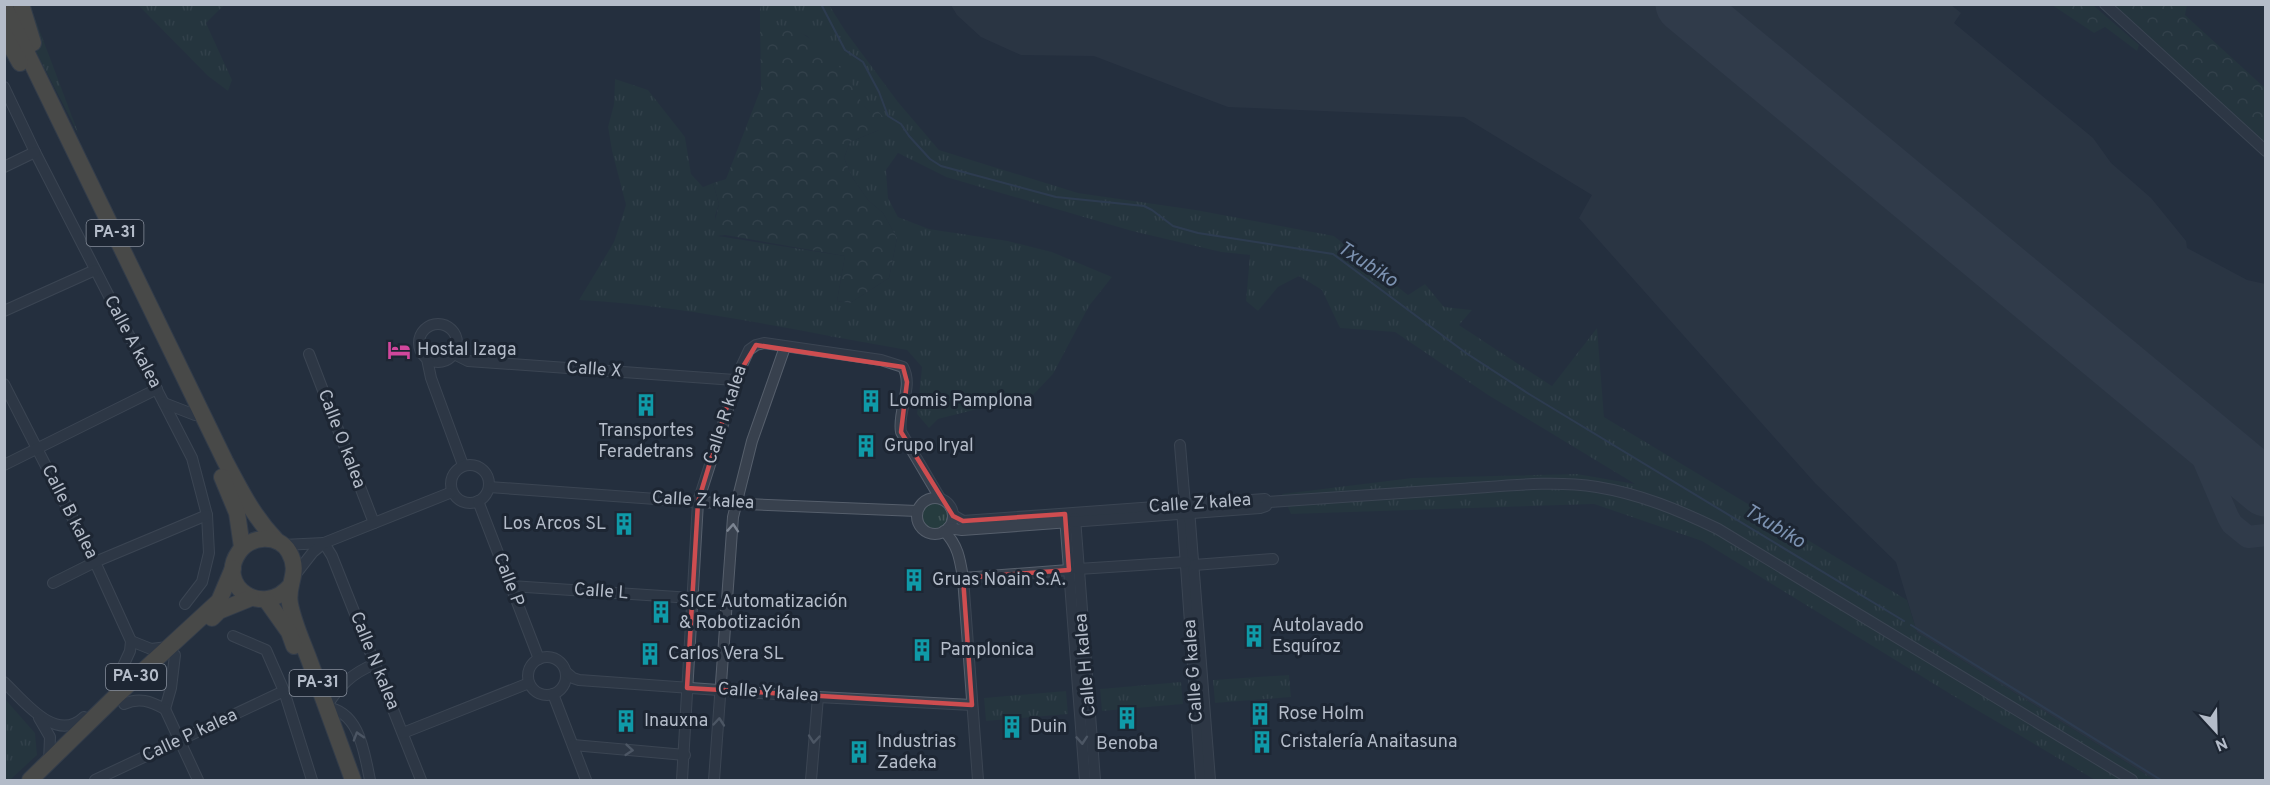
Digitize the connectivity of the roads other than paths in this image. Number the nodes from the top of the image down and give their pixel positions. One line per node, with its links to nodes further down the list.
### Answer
1 (21, 4): 6 (highway)
2 (2105, 4): 7 (street)
3 (4, 6): 6 (highway, PA-31)
4 (4, 34): 20 (highway, PA-31)
5 (4, 87): 8 (street, Calle A kalea)
6 (70, 141): 38 (highway, PA-31)
7 (2265, 151)
8 (35, 152): 9 (street); 10 (street, Calle A kalea)
9 (4, 167)
10 (95, 270): 11 (street); 18 (street, Calle A kalea)
11 (4, 311)
12 (785, 347): 16 (street, Calle R kalea); 27 (street); 30 (street, Calle R kalea)
13 (309, 354): 36 (street, Calle O kalea)
14 (454, 354): 15 (street); 15 (street); 16 (street, Calle X)
15 (427, 359): 24 (street)
16 (735, 380): 29 (street, Calle R kalea)
17 (4, 384): 22 (street, Calle B kalea)
18 (157, 389): 19 (street, Calle A kalea); 22 (street)
19 (164, 403): 20 (street); 33 (street, Calle A kalea)
20 (195, 415): 40 (highway, PA-31)
21 (1180, 446): 31 (street, Calle G kalea)
22 (37, 448): 23 (street); 42 (street, Calle B kalea)
23 (4, 465)
24 (463, 465): 25 (street); 26 (street)
25 (489, 487): 28 (street); 29 (street, Calle Z kalea)
26 (452, 492): 28 (street); 36 (street)
27 (940, 498): 32 (street); 34 (street)
28 (478, 501): 49 (street, Calle P)
29 (698, 502): 30 (street, Calle Z kalea); 50 (street, Calle R kalea)
30 (737, 504): 32 (street, Calle Z kalea); 63 (street, Calle R kalea, one-way to 30)
31 (1186, 509): 35 (street, Calle Z kalea); 43 (street, Calle G kalea); 95 (street, Calle Z kalea)
32 (917, 511): 37 (street)
33 (207, 515): 42 (street); 52 (street, Calle A kalea)
34 (953, 515): 35 (street, Calle Z kalea); 37 (street)
35 (1070, 518): 37 (street, Calle Z kalea); 45 (street, Calle H kalea)
36 (374, 523): 39 (street)
37 (946, 530): 46 (street)
38 (280, 543): 39 (street); 40 (highway); 47 (highway, PA-31)
39 (324, 543): 47 (street); 57 (street, Calle N kalea)
40 (242, 547): 44 (highway)
41 (1273, 559): 43 (street)
42 (95, 562): 48 (street); 54 (street, Calle B kalea)
43 (1190, 563): 45 (street); 93 (street, Calle G kalea); 94 (street, Calle G kalea)
44 (233, 568): 51 (highway); 55 (highway, PA-30)
45 (1074, 569): 46 (street); 91 (street, Calle H kalea, one-way to 91); 92 (street, Calle H kalea)
46 (963, 578): 67 (street)
47 (293, 580): 51 (highway); 68 (highway, PA-31)
48 (53, 583)
49 (510, 586): 50 (street, Calle L); 56 (street, Calle P)
50 (692, 598): 61 (street, Calle R kalea)
51 (259, 599): 55 (highway, PA-30); 81 (highway)
52 (185, 604)
53 (233, 636): 62 (street)
54 (132, 641): 55 (street); 66 (street)
55 (172, 651): 66 (highway, PA-30); 69 (street)
56 (539, 659): 58 (street); 60 (street)
57 (375, 664): 68 (street); 71 (street, Calle N kalea)
58 (566, 672): 61 (street, Calle Y kalea); 64 (street)
59 (4, 682): 70 (street)
60 (529, 683): 64 (street); 71 (street)
61 (687, 688): 63 (street, Calle Y kalea); 74 (street, Calle R kalea)
62 (285, 690): 72 (street, Calle P kalea); 80 (street)
63 (722, 690): 65 (street, Calle Y kalea); 88 (street, Calle R kalea, one-way to 63)
64 (553, 694): 73 (street)
65 (818, 697): 67 (street, Calle Y kalea); 89 (street, one-way to 89)
66 (120, 700): 69 (street); 70 (street); 76 (highway, PA-30)
67 (972, 705): 90 (street)
68 (326, 707): 82 (highway, PA-31); 83 (street, one-way to 68)
69 (165, 709): 72 (street)
70 (36, 712): 76 (street)
71 (403, 733): 75 (street, Calle N kalea)
72 (178, 741): 78 (street, Calle P kalea); 79 (street)
73 (573, 745): 74 (street, one-way to 74); 86 (street)
74 (685, 755): 87 (street, Calle R kalea)
75 (415, 766): 84 (street); 85 (street, Calle N kalea)
76 (47, 772): 77 (highway, PA-30)
77 (30, 780)
78 (95, 780)
79 (198, 780)
80 (312, 780)
81 (341, 780)
82 (353, 780)
83 (370, 780)
84 (416, 780)
85 (421, 780)
86 (586, 780)
87 (682, 780)
88 (714, 780)
89 (811, 780)
90 (978, 780)
91 (1085, 780)
92 (1095, 780)
93 (1202, 780)
94 (1210, 780)
95 (2132, 780)

